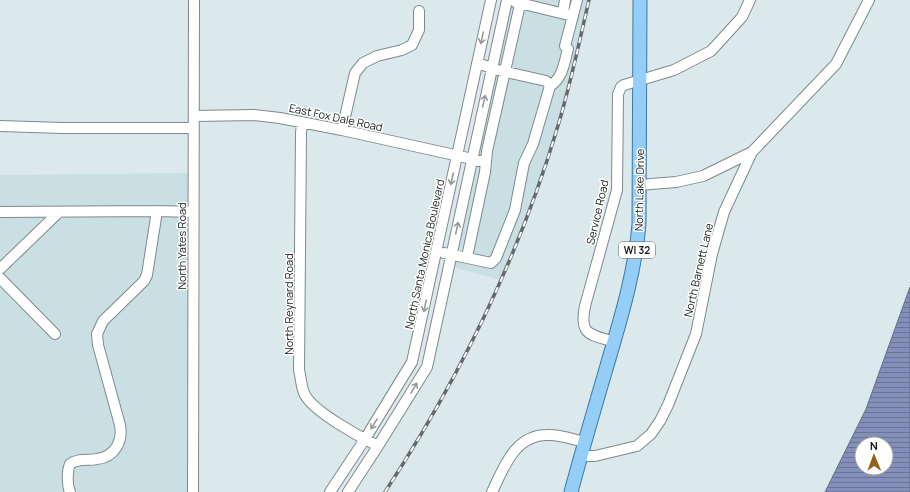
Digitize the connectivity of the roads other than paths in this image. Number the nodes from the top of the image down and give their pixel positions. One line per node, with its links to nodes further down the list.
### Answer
1 (194, 0): 18 (street, North Yates Road)
2 (491, 0): 13 (street, North Santa Monica Boulevard, one-way to 13)
3 (507, 0): 9 (street); 14 (street)
4 (565, 0): 11 (street)
5 (577, 0): 12 (street)
6 (640, 0): 16 (main road, North Lake Drive / WI 32)
7 (750, 0): 16 (street, Service Road)
8 (869, 0): 23 (street, North Barnett Lane)
9 (520, 2): 11 (street); 15 (street)
10 (420, 11): 22 (street)
11 (563, 13): 12 (street)
12 (573, 16): 17 (street)
13 (477, 63): 14 (street); 24 (street, North Santa Monica Boulevard)
14 (492, 68): 15 (street); 25 (street, one-way to 14)
15 (505, 72): 17 (street); 26 (street)
16 (640, 80): 27 (main road, North Lake Drive / WI 32); 38 (street, Service Road)
17 (550, 86): 34 (street)
18 (194, 116): 19 (street, East Fox Dale Road); 21 (street, North Yates Road)
19 (302, 123): 22 (street, East Fox Dale Road); 39 (street, North Reynard Road)
20 (0, 126): 21 (street)
21 (194, 128): 31 (street, North Yates Road)
22 (342, 130): 24 (street, East Fox Dale Road)
23 (752, 152): 27 (street); 42 (street, North Barnett Lane)
24 (457, 156): 25 (street, East Fox Dale Road); 32 (street, North Santa Monica Boulevard, one-way to 32)
25 (472, 159): 26 (street, East Fox Dale Road); 33 (street, one-way to 25)
26 (486, 162): 34 (street)
27 (639, 185): 38 (main road, North Lake Drive / WI 32)
28 (157, 211): 30 (street); 31 (street); 43 (street)
29 (0, 212): 30 (street)
30 (59, 212): 35 (street)
31 (193, 212): 44 (street, North Yates Road)
32 (436, 252): 33 (street); 39 (street, North Santa Monica Boulevard, one-way to 39)
33 (451, 254): 34 (street); 41 (street, one-way to 33)
34 (467, 258)
35 (0, 269)
36 (0, 278): 37 (street)
37 (55, 334)
38 (614, 342): 40 (main road, North Lake Drive / WI 32)
39 (365, 439): 41 (street, North Reynard Road); 45 (street, North Santa Monica Boulevard)
40 (584, 442): 42 (main road, North Lake Drive / WI 32); 47 (street)
41 (378, 446): 46 (street)
42 (580, 456): 48 (main road, North Lake Drive / WI 32)
43 (70, 492)
44 (193, 492)
45 (330, 492)
46 (348, 492)
47 (492, 492)
48 (571, 492)

